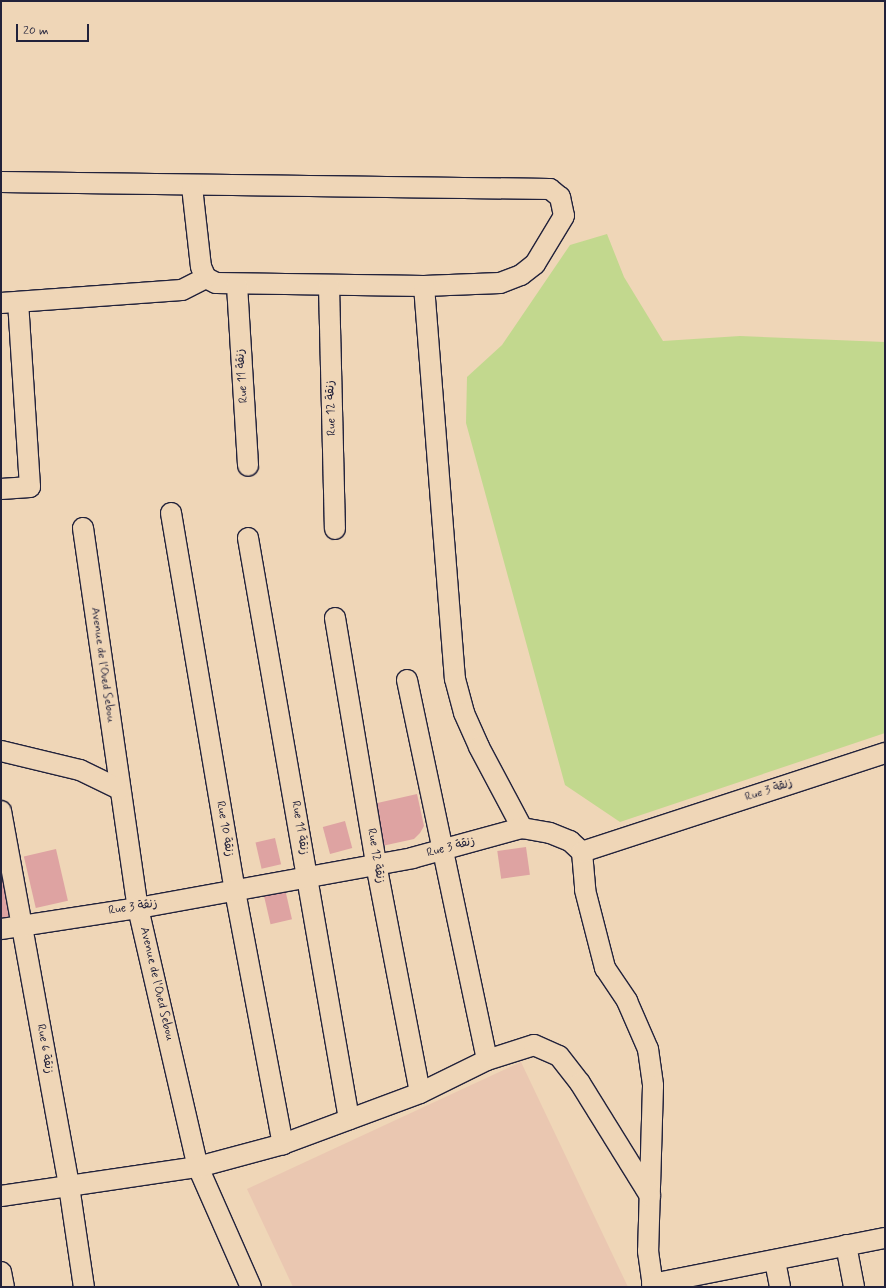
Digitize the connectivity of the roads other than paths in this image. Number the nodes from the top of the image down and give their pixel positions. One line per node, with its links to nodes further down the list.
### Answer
1 (1, 182): 2 (street)
2 (192, 187): 3 (street); 6 (street)
3 (206, 278): 4 (street); 7 (street)
4 (237, 285): 5 (street); 8 (street, Rue 11 زنقة)
5 (329, 286): 6 (street); 12 (street, Rue 12 زنقة)
6 (424, 286): 20 (street)
7 (10, 302): 9 (street)
8 (248, 466)
9 (1, 489)
10 (171, 514): 25 (street, Rue 10 زنقة)
11 (83, 528): 18 (street, Avenue de l'Oued Sebou)
12 (335, 529)
13 (248, 538): 24 (street, Rue 11 زنقة)
14 (335, 618): 23 (street, Rue 12 زنقة)
15 (407, 680): 21 (street)
16 (1, 751): 18 (street)
17 (885, 753): 22 (street, Rue 3 زنقة)
18 (119, 789): 26 (street, Avenue de l'Oued Sebou)
19 (1, 811): 27 (street, Rue 6 زنقة)
20 (522, 828): 21 (street, Rue 3 زنقة); 22 (street, Rue 3 زنقة)
21 (444, 850): 23 (street, Rue 3 زنقة); 29 (street)
22 (582, 852): 36 (street)
23 (376, 864): 24 (street, Rue 3 زنقة); 30 (street, Rue 12 زنقة)
24 (308, 876): 25 (street, Rue 3 زنقة); 31 (street, Rue 11 زنقة)
25 (235, 891): 26 (street, Rue 3 زنقة); 32 (street, Rue 10 زنقة)
26 (138, 908): 27 (street, Rue 3 زنقة); 33 (street, Avenue de l'Oued Sebou)
27 (22, 925): 28 (street, Rue 3 زنقة); 34 (street, Rue 6 زنقة)
28 (1, 928)
29 (487, 1060): 30 (street); 36 (street)
30 (420, 1093): 31 (street)
31 (349, 1119): 32 (street)
32 (283, 1144): 33 (street)
33 (198, 1167): 34 (street); 45 (street, Avenue de l'Oued Sebou)
34 (69, 1186): 35 (street); 44 (street, Rue 6 زنقة)
35 (1, 1196)
36 (650, 1196): 42 (street)
37 (885, 1238): 38 (street)
38 (846, 1245): 39 (street); 47 (street)
39 (775, 1261): 41 (street); 46 (street)
40 (1, 1272): 43 (street)
41 (704, 1280): 42 (street)
42 (652, 1286)
43 (4, 1287)
44 (84, 1287)
45 (252, 1287)
46 (780, 1287)
47 (854, 1287)

